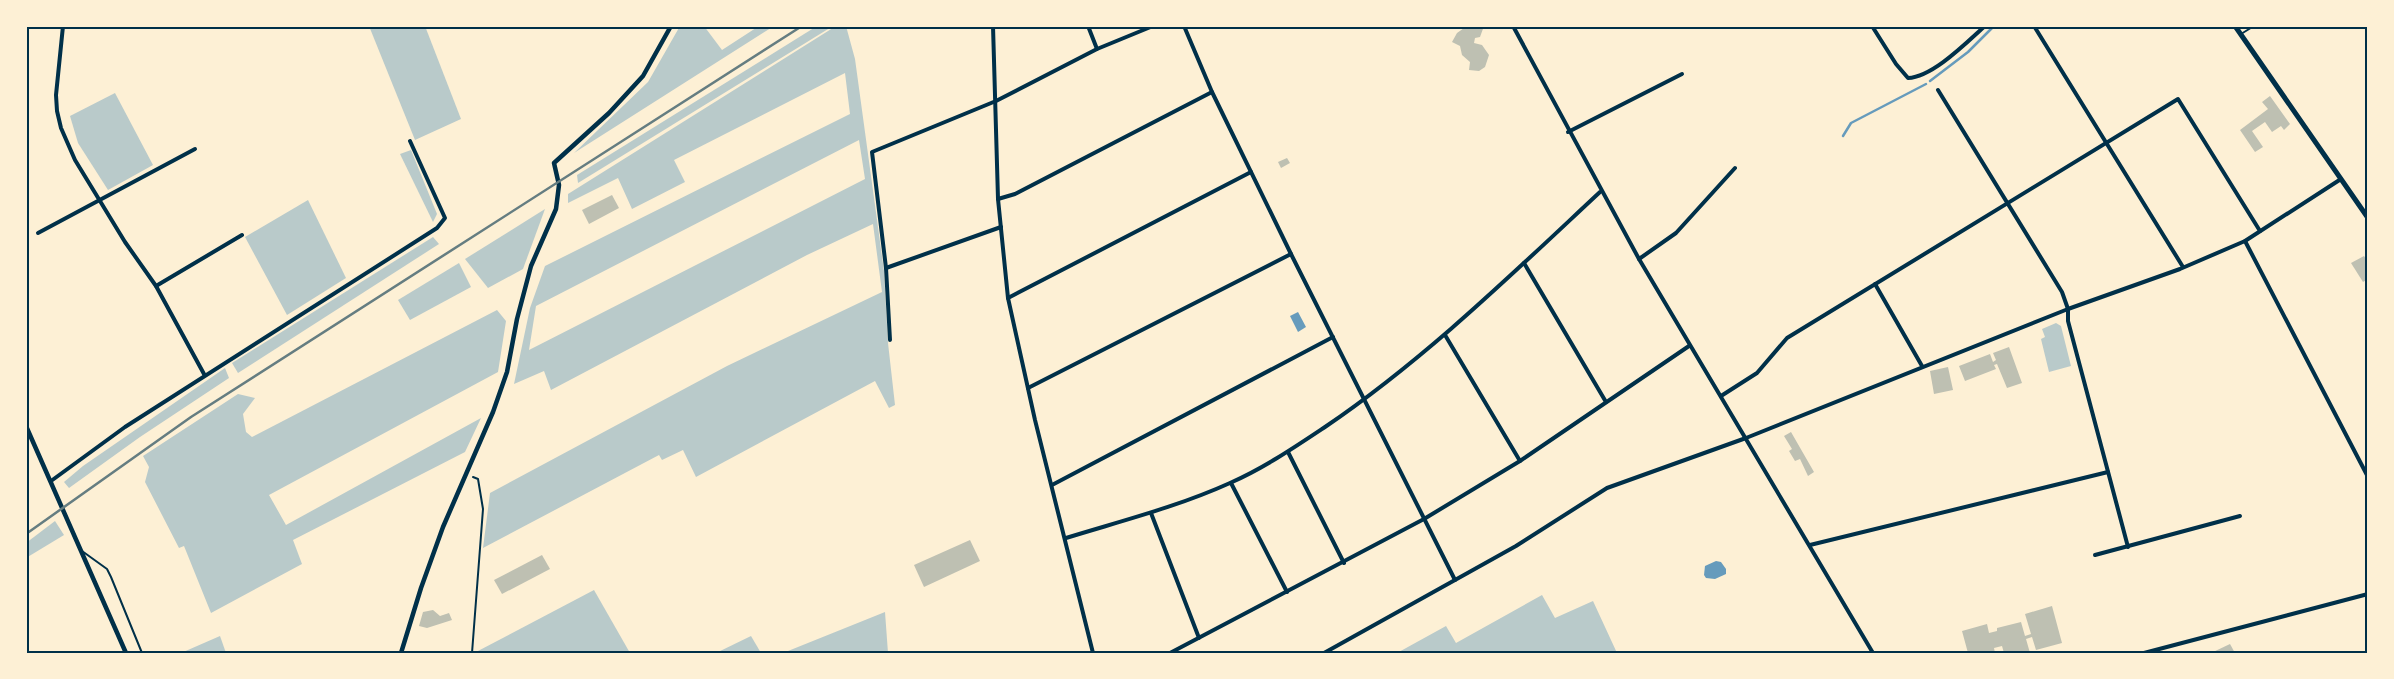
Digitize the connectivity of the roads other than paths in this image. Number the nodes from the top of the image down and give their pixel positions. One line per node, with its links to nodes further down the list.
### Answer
1 (63, 26): 27 (street)
2 (671, 26): 80 (street)
3 (993, 26): 18 (street)
4 (1088, 26): 14 (street)
5 (1153, 26): 14 (street)
6 (1184, 26): 17 (street)
7 (1513, 26): 19 (street)
8 (1872, 26): 9 (street)
9 (1985, 26)
10 (2034, 26): 21 (street)
11 (2235, 26): 13 (main road)
12 (2254, 26): 13 (lane)
13 (2241, 34): 25 (main road)
14 (1097, 49): 18 (street)
15 (1682, 74): 19 (street)
16 (1938, 90): 29 (street)
17 (1212, 92): 24 (street); 28 (street)
18 (996, 101): 28 (street); 40 (street)
19 (1568, 132): 26 (street)
20 (410, 141): 50 (street)
21 (2107, 143): 29 (street); 32 (street); 39 (street)
22 (195, 149): 27 (street)
23 (1735, 168): 37 (street)
24 (1252, 172): 36 (street); 43 (street)
25 (2341, 179): 30 (main road); 32 (street)
26 (1600, 192): 37 (street); 38 (street)
27 (100, 200): 33 (street); 42 (street)
28 (998, 200): 31 (street)
29 (2008, 202): 41 (street); 44 (street)
30 (2368, 218)
31 (1001, 227): 40 (street); 43 (street)
32 (2260, 231): 35 (street)
33 (38, 233)
34 (242, 235): 42 (street)
35 (2245, 241): 39 (street); 60 (street)
36 (1290, 254): 46 (street); 51 (street)
37 (1638, 259): 48 (street)
38 (1524, 263): 45 (street); 54 (street)
39 (2183, 267): 44 (street)
40 (886, 268): 47 (street)
41 (1875, 284): 49 (street); 52 (street)
42 (156, 286): 50 (street)
43 (1008, 298): 51 (street)
44 (2068, 309): 49 (street); 59 (street)
45 (1445, 335): 53 (street); 58 (street)
46 (1332, 337): 53 (street); 63 (street)
47 (890, 340)
48 (1689, 346): 52 (street); 54 (street)
49 (1922, 366): 56 (street)
50 (204, 374): 61 (street)
51 (1028, 388): 63 (street)
52 (1721, 396): 56 (street)
53 (1364, 400): 57 (street); 66 (street)
54 (1606, 402): 58 (street)
55 (26, 426): 61 (street)
56 (1746, 438): 68 (street); 73 (street)
57 (1288, 452): 62 (street); 72 (street)
58 (1520, 461): 66 (street)
59 (2108, 472): 68 (street); 69 (street)
60 (2368, 477)
61 (51, 481): 70 (street)
62 (1231, 483): 64 (street); 74 (street)
63 (1052, 485): 67 (street)
64 (1151, 513): 67 (street); 76 (street)
65 (2240, 516): 69 (street)
66 (1424, 519): 72 (street); 73 (street)
67 (1066, 538): 81 (street)
68 (1810, 545): 84 (street)
69 (2128, 547): 71 (street)
70 (82, 551): 78 (street); 79 (lane)
71 (2095, 555)
72 (1344, 563): 74 (street)
73 (1455, 580): 83 (street)
74 (1287, 592): 76 (street)
75 (2368, 594): 77 (street)
76 (1199, 638): 82 (street)
77 (2166, 646): 85 (street); 86 (street)
78 (126, 653)
79 (142, 653)
80 (401, 653)
81 (1093, 653)
82 (1170, 653)
83 (1324, 653)
84 (1873, 653)
85 (2144, 653)
86 (2170, 653)

